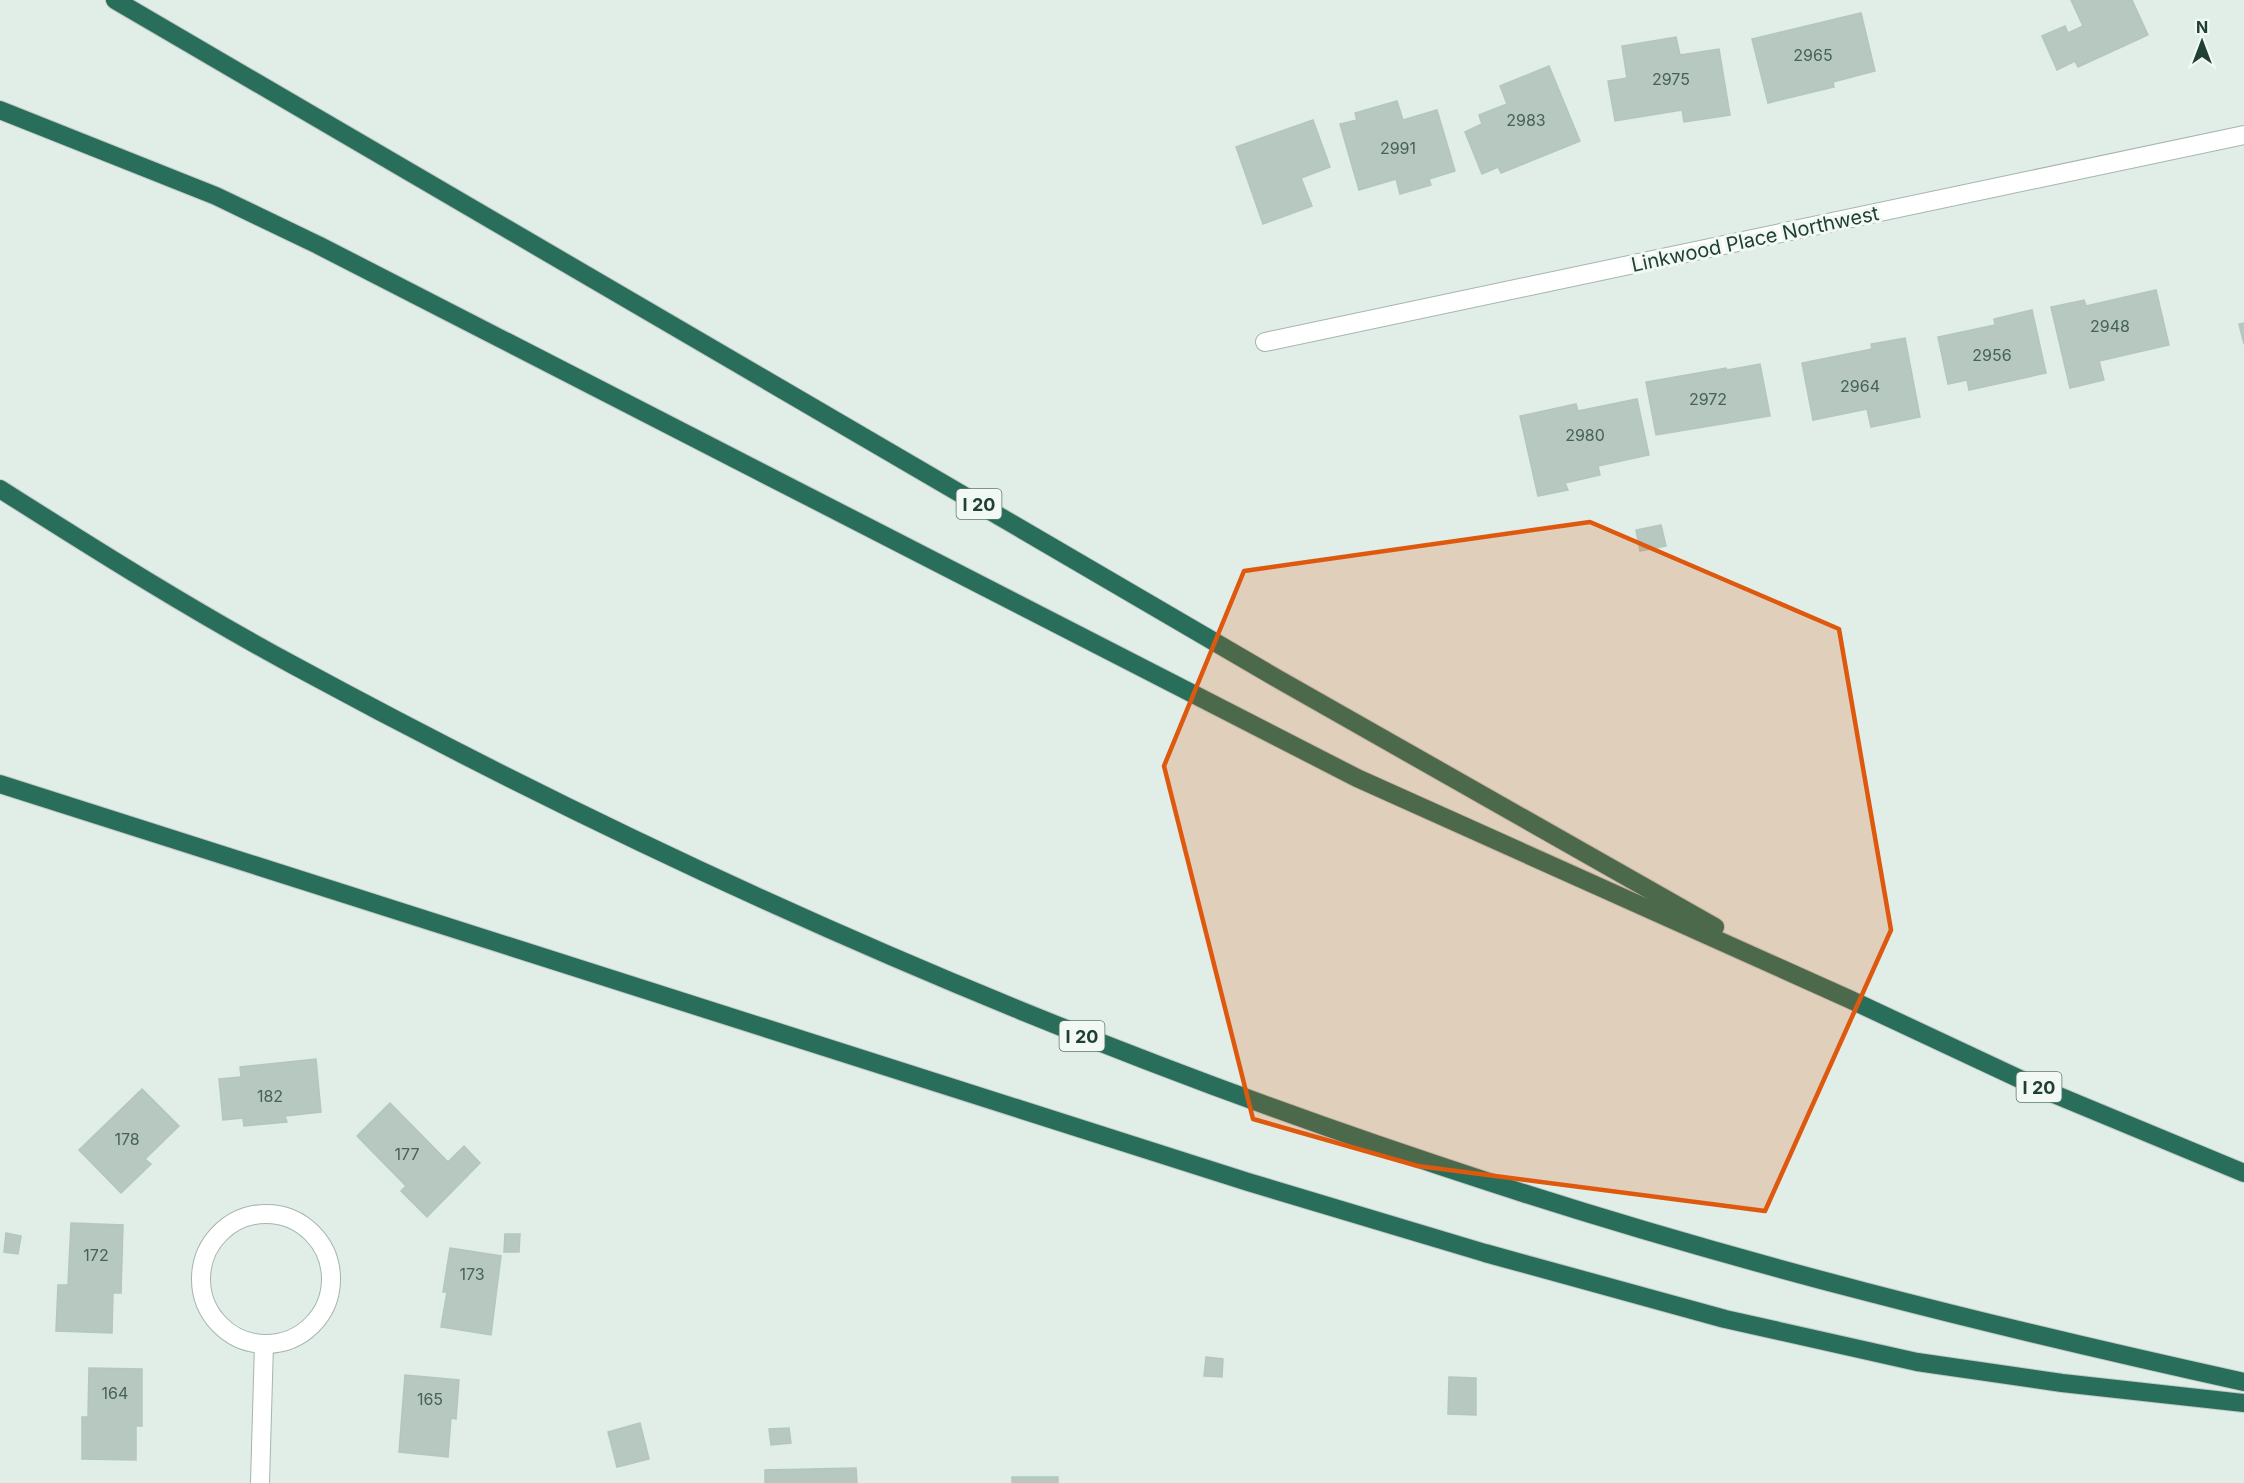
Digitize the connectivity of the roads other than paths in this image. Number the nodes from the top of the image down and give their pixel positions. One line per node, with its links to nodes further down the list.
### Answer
1 (114, 0): 7 (highway, I 20)
2 (0, 110): 7 (highway)
3 (2244, 135): 4 (street, Linkwood Place Northwest)
4 (1265, 342)
5 (0, 489): 10 (highway, I 20)
6 (0, 784): 11 (highway)
7 (1849, 999): 8 (highway, I 20)
8 (2244, 1173)
9 (264, 1344): 9 (street); 12 (street)
10 (2244, 1382)
11 (2244, 1403)
12 (260, 1483)

